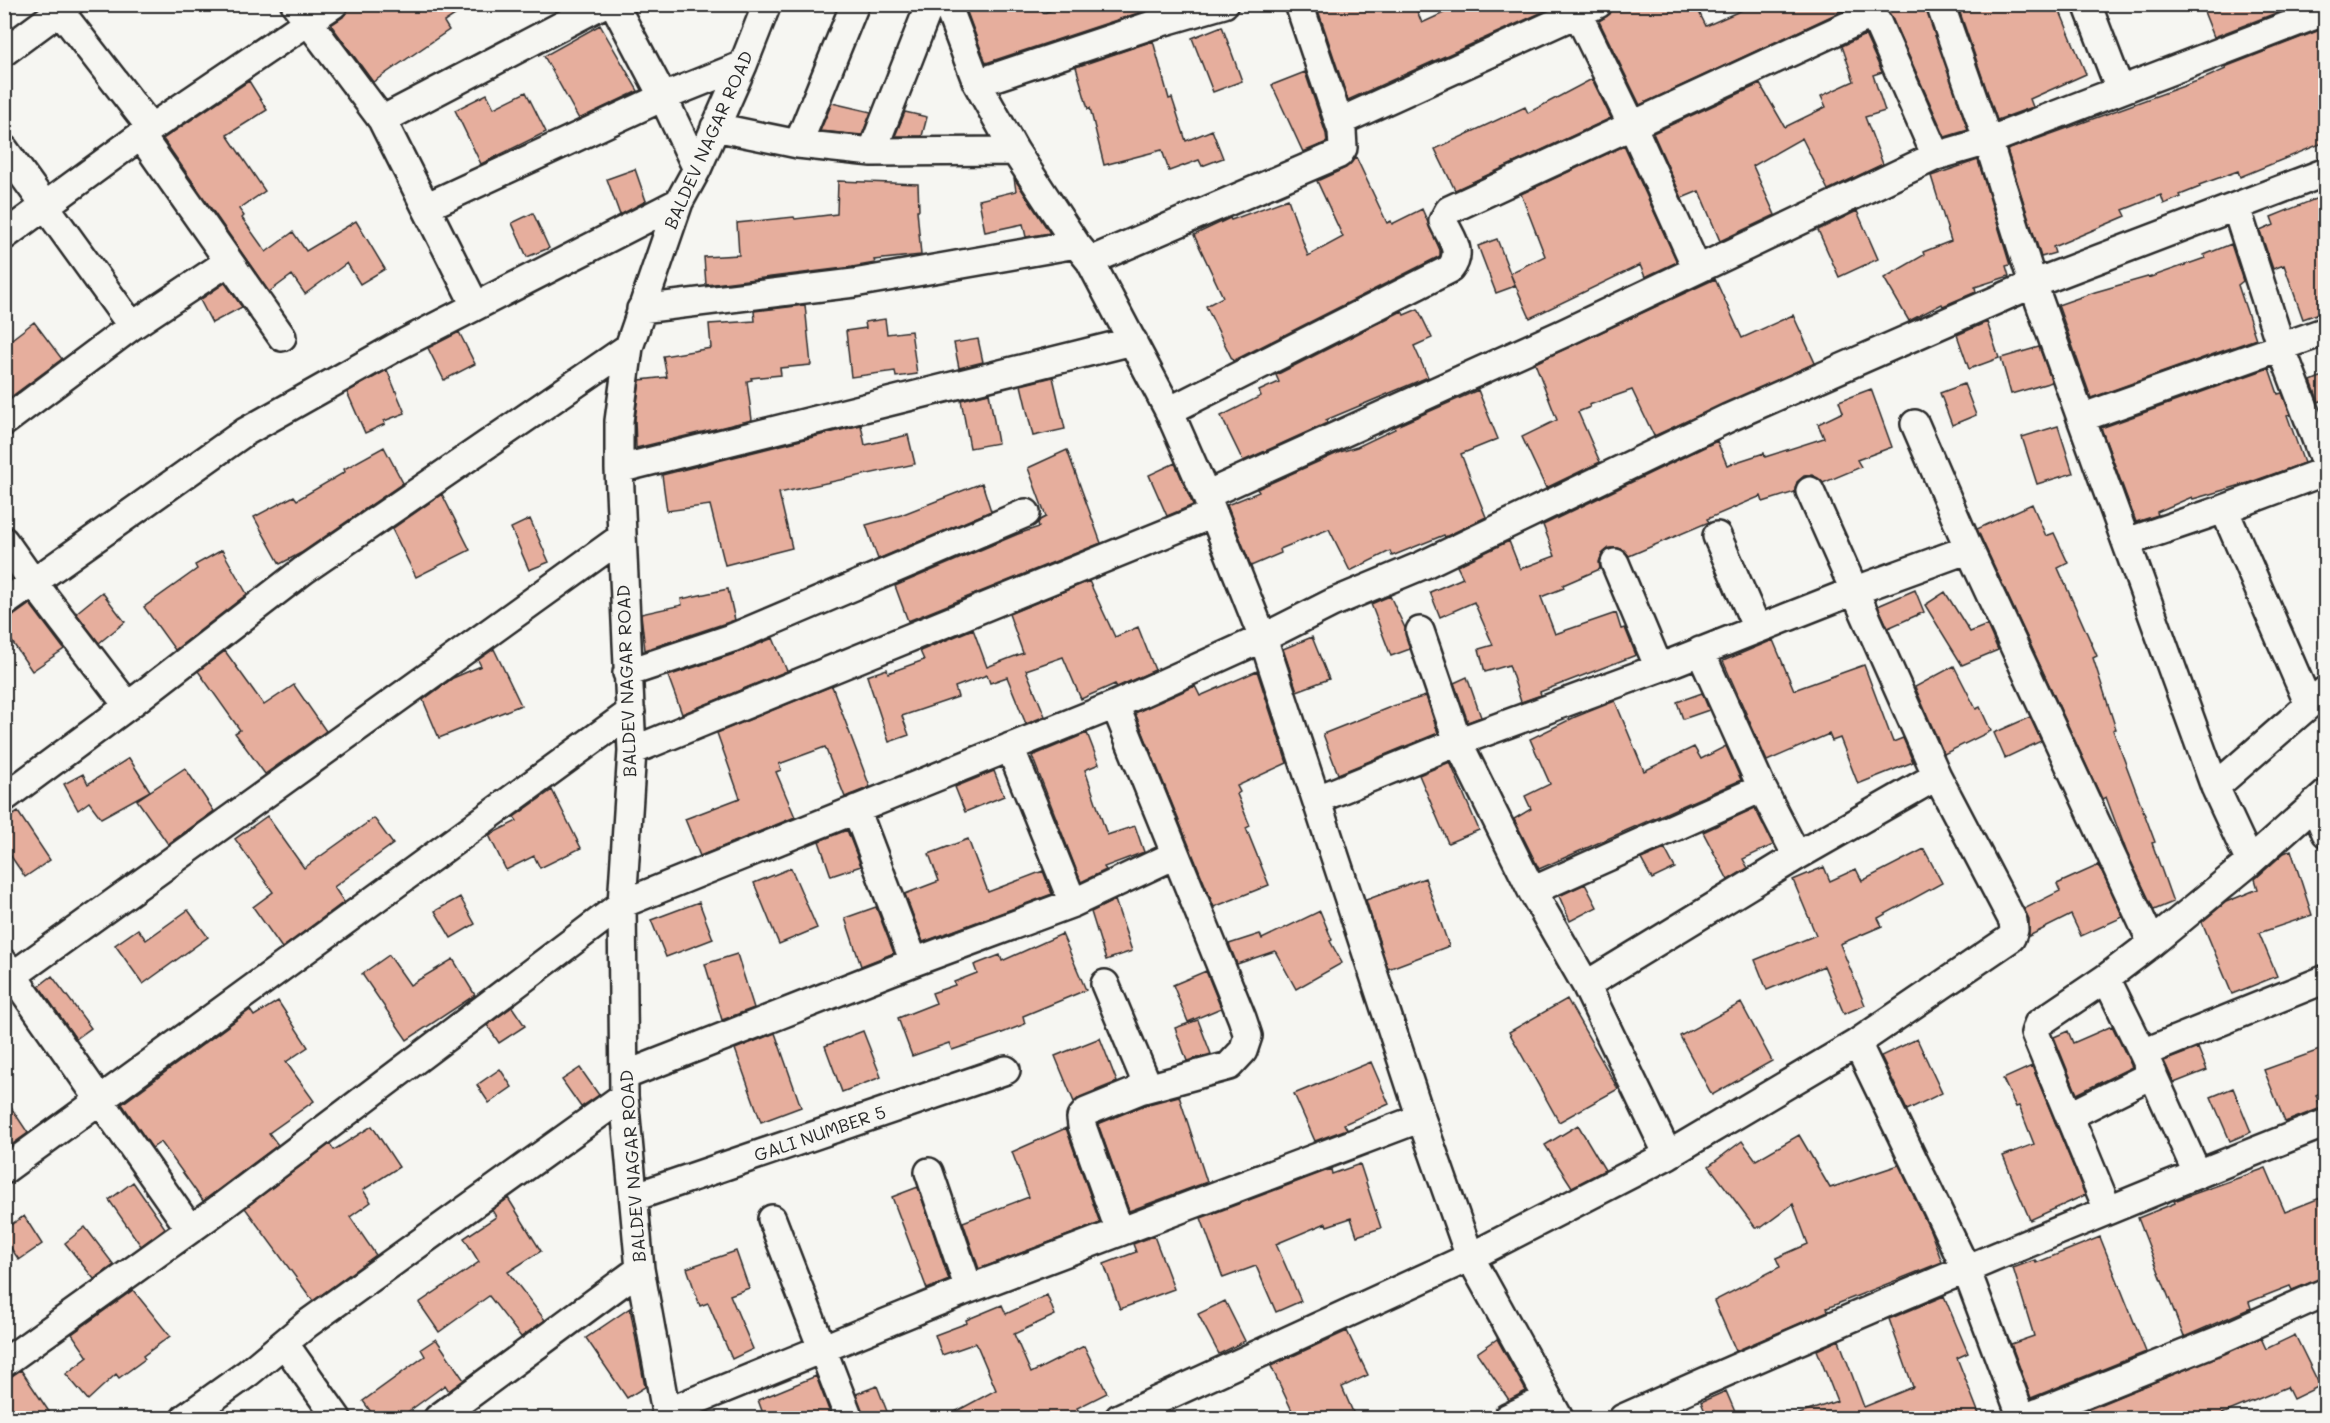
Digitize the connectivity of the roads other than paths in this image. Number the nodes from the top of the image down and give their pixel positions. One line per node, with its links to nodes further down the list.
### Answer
1 (334, 4): 15 (street)
2 (603, 4): 21 (street)
3 (614, 4): 20 (street)
4 (767, 4): 17 (street, BALDEV NAGAR ROAD)
5 (855, 4): 27 (street)
6 (930, 4): 30 (street)
7 (947, 4): 18 (street)
8 (1224, 4): 18 (street)
9 (1299, 4): 22 (street)
10 (1940, 4): 26 (street)
11 (2087, 4): 19 (street)
12 (64, 8): 16 (street); 25 (street)
13 (1583, 8): 22 (street); 23 (street)
14 (2325, 11): 19 (street)
15 (302, 13): 21 (street); 25 (street)
16 (4, 52)
17 (743, 65): 20 (street); 24 (street, BALDEV NAGAR ROAD)
18 (977, 83): 29 (street)
19 (2120, 90): 26 (street)
20 (663, 97): 32 (street); 36 (street)
21 (382, 120): 36 (street)
22 (1339, 122): 39 (street)
23 (1632, 125): 31 (street); 41 (street); 51 (street)
24 (715, 127): 27 (street); 32 (street, BALDEV NAGAR ROAD)
25 (146, 132): 35 (street); 40 (street)
26 (1988, 141): 31 (street); 42 (street)
27 (798, 144): 30 (street)
28 (4, 149): 35 (street)
29 (1015, 151): 30 (street); 39 (street)
30 (872, 152)
31 (1936, 156): 41 (street)
32 (697, 169): 34 (street, BALDEV NAGAR ROAD)
33 (2325, 171): 37 (street)
34 (679, 202): 43 (street); 44 (street, BALDEV NAGAR ROAD)
35 (48, 206): 38 (street); 45 (street)
36 (426, 207): 43 (street)
37 (2236, 207): 42 (street); 50 (street)
38 (4, 236)
39 (1083, 252): 44 (street); 48 (street)
40 (228, 262): 45 (street); 47 (street)
41 (1697, 269): 59 (street)
42 (2033, 284): 52 (street); 73 (street)
43 (475, 305): 68 (street)
44 (641, 309): 49 (street, BALDEV NAGAR ROAD)
45 (132, 326): 53 (street)
46 (2325, 331): 50 (street)
47 (282, 337)
48 (1133, 341): 51 (street); 56 (street)
49 (629, 347): 56 (street, BALDEV NAGAR ROAD); 79 (street)
50 (2280, 347): 52 (street); 55 (street)
51 (1169, 411): 59 (street)
52 (2081, 418): 65 (street)
53 (4, 422)
54 (1915, 424): 66 (street)
55 (2325, 465)
56 (619, 469): 63 (street, BALDEV NAGAR ROAD)
57 (2325, 471): 60 (street)
58 (1810, 491): 69 (street)
59 (1209, 504): 73 (street); 83 (street)
60 (2224, 509): 65 (street); 77 (street)
61 (1026, 513): 76 (street)
62 (1717, 536): 71 (street)
63 (622, 537): 76 (street, BALDEV NAGAR ROAD); 100 (street)
64 (4, 541): 68 (street)
65 (2127, 542): 85 (street)
66 (1970, 549): 69 (street); 98 (street)
67 (1615, 562): 75 (street)
68 (33, 582): 70 (street); 79 (street)
69 (1854, 591): 71 (street); 84 (street)
70 (4, 603)
71 (1757, 628): 74 (street)
72 (1420, 632): 81 (street)
73 (1263, 638): 78 (street); 88 (street)
74 (1700, 651): 75 (street); 86 (street)
75 (1659, 668): 81 (street)
76 (627, 673): 80 (street, BALDEV NAGAR ROAD)
77 (2317, 698): 85 (street)
78 (1115, 705): 82 (street); 92 (street)
79 (128, 706): 87 (street)
80 (631, 712): 83 (street, BALDEV NAGAR ROAD); 110 (street)
81 (1458, 742): 88 (street); 95 (street)
82 (1010, 747): 90 (street); 96 (street)
83 (632, 751): 97 (street, BALDEV NAGAR ROAD)
84 (1937, 776): 93 (street); 105 (street)
85 (2215, 787): 94 (street)
86 (1762, 788): 93 (street); 95 (street)
87 (4, 798)
88 (1318, 799): 112 (street)
89 (2320, 799): 91 (street); 94 (street)
90 (856, 809): 97 (street); 99 (street)
91 (2325, 833)
92 (1175, 855): 96 (street); 109 (street)
93 (1797, 856): 104 (street)
94 (2250, 862): 98 (street)
95 (1532, 891): 104 (street)
96 (1073, 903): 99 (street)
97 (622, 904): 108 (street, BALDEV NAGAR ROAD); 121 (street)
98 (2152, 943): 101 (street)
99 (914, 962): 108 (street)
100 (7, 973): 110 (street)
101 (2106, 978): 106 (street); 111 (street)
102 (2325, 979): 106 (street)
103 (1105, 984): 109 (street)
104 (1586, 985): 114 (street)
105 (1857, 1043): 114 (street); 125 (street)
106 (2148, 1064): 111 (street); 117 (street)
107 (1006, 1070): 118 (street, GALI NUMBER 5)
108 (625, 1086): 118 (street, BALDEV NAGAR ROAD); 128 (street)
109 (1140, 1090): 122 (street)
110 (101, 1100): 115 (street); 121 (street)
111 (2069, 1116): 119 (street)
112 (1421, 1118): 122 (street); 123 (street)
113 (2325, 1123): 117 (street)
114 (1668, 1155): 123 (street)
115 (4, 1170)
116 (929, 1172): 126 (street)
117 (2198, 1173): 119 (street)
118 (634, 1197): 124 (street, BALDEV NAGAR ROAD)
119 (2108, 1210): 125 (street)
120 (772, 1219): 129 (street)
121 (190, 1229): 130 (street)
122 (1120, 1232): 126 (street)
123 (1470, 1257): 131 (street); 133 (street)
124 (640, 1269): 132 (street, BALDEV NAGAR ROAD); 136 (street)
125 (1966, 1269): 139 (street); 140 (street)
126 (969, 1289): 129 (street)
127 (2325, 1292): 140 (street)
128 (284, 1343): 134 (street); 135 (street)
129 (821, 1350): 132 (street); 137 (street)
130 (4, 1363)
131 (1553, 1409): 138 (street)
132 (667, 1415)
133 (1124, 1418)
134 (185, 1419)
135 (337, 1419)
136 (438, 1419)
137 (849, 1419)
138 (1506, 1419)
139 (1623, 1419)
140 (2023, 1419)

